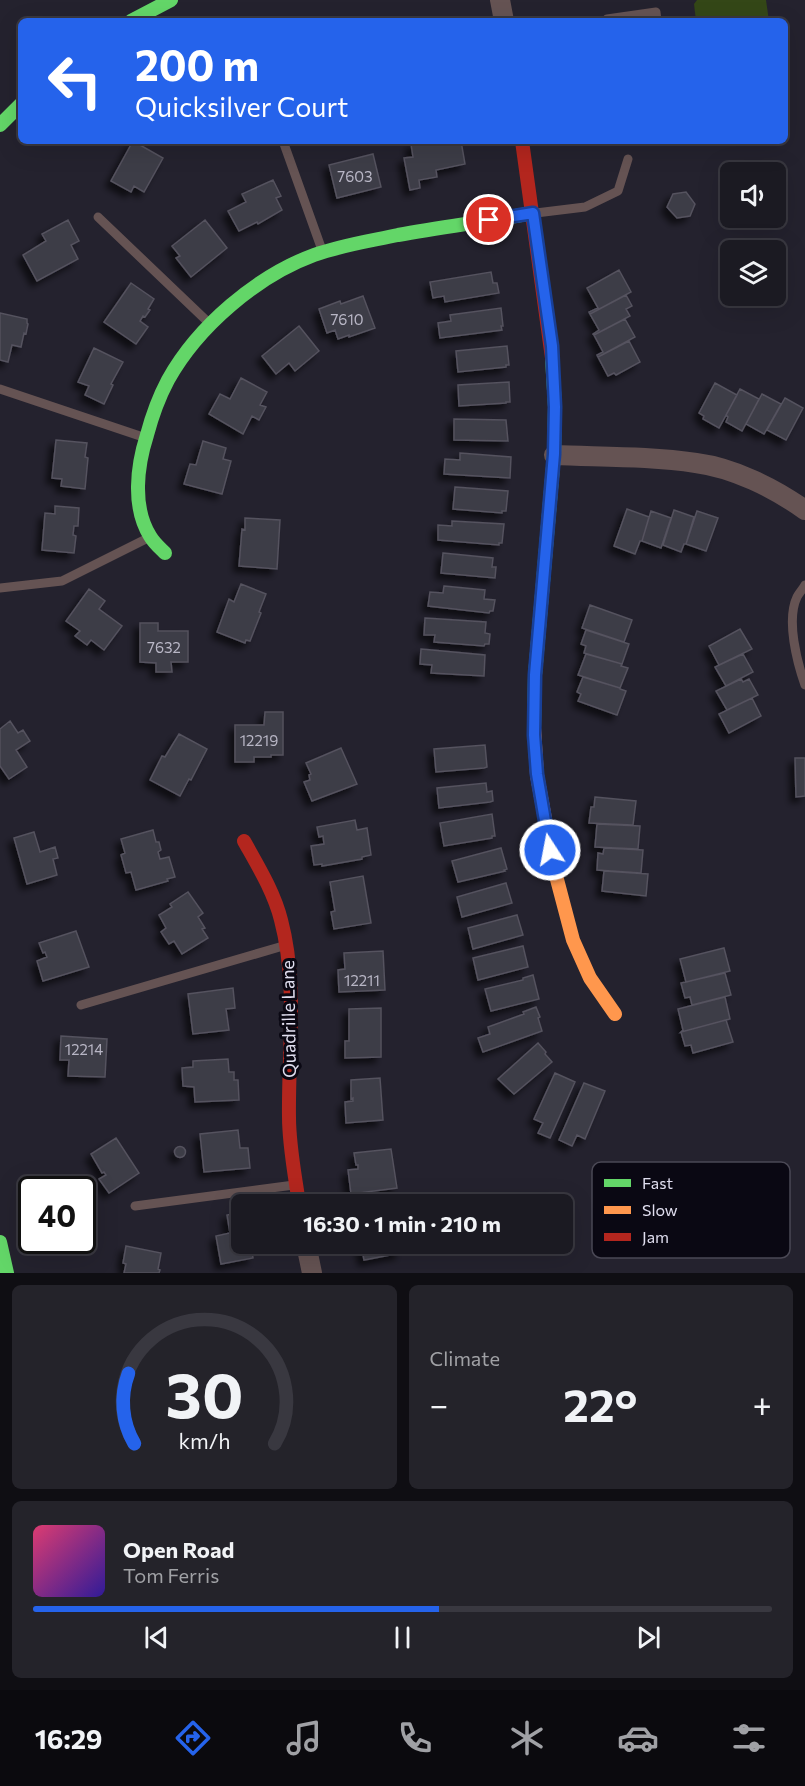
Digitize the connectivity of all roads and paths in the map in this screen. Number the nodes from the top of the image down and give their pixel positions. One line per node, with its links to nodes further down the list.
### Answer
1 (171, 0): 3 (street)
2 (500, 0): 4 (street)
3 (137, 18)
4 (503, 18)
5 (614, 18): 6 (lane)
6 (657, 18)
7 (18, 107): 8 (street)
8 (0, 125)
9 (284, 144): 14 (lane)
10 (522, 144): 12 (street)
11 (628, 159): 12 (lane)
12 (533, 213): 14 (street); 18 (street)
13 (98, 217): 15 (lane)
14 (323, 252): 15 (street)
15 (211, 324): 17 (street)
16 (0, 389): 17 (lane)
17 (145, 438): 20 (street)
18 (554, 454): 19 (street); 28 (street)
19 (805, 510)
20 (150, 537): 21 (street); 23 (lane)
21 (165, 554)
22 (805, 585): 24 (lane)
23 (0, 588)
24 (805, 685)
25 (244, 841): 26 (street, Quadrille Lane)
26 (285, 945): 27 (lane); 29 (street, Quadrille Lane)
27 (81, 1005)
28 (615, 1014)
29 (296, 1184): 30 (street, Quadrille Lane); 31 (lane)
30 (298, 1194)
31 (135, 1206)
32 (0, 1242): 34 (street)
33 (308, 1254): 35 (street)
34 (7, 1273)
35 (312, 1273)

